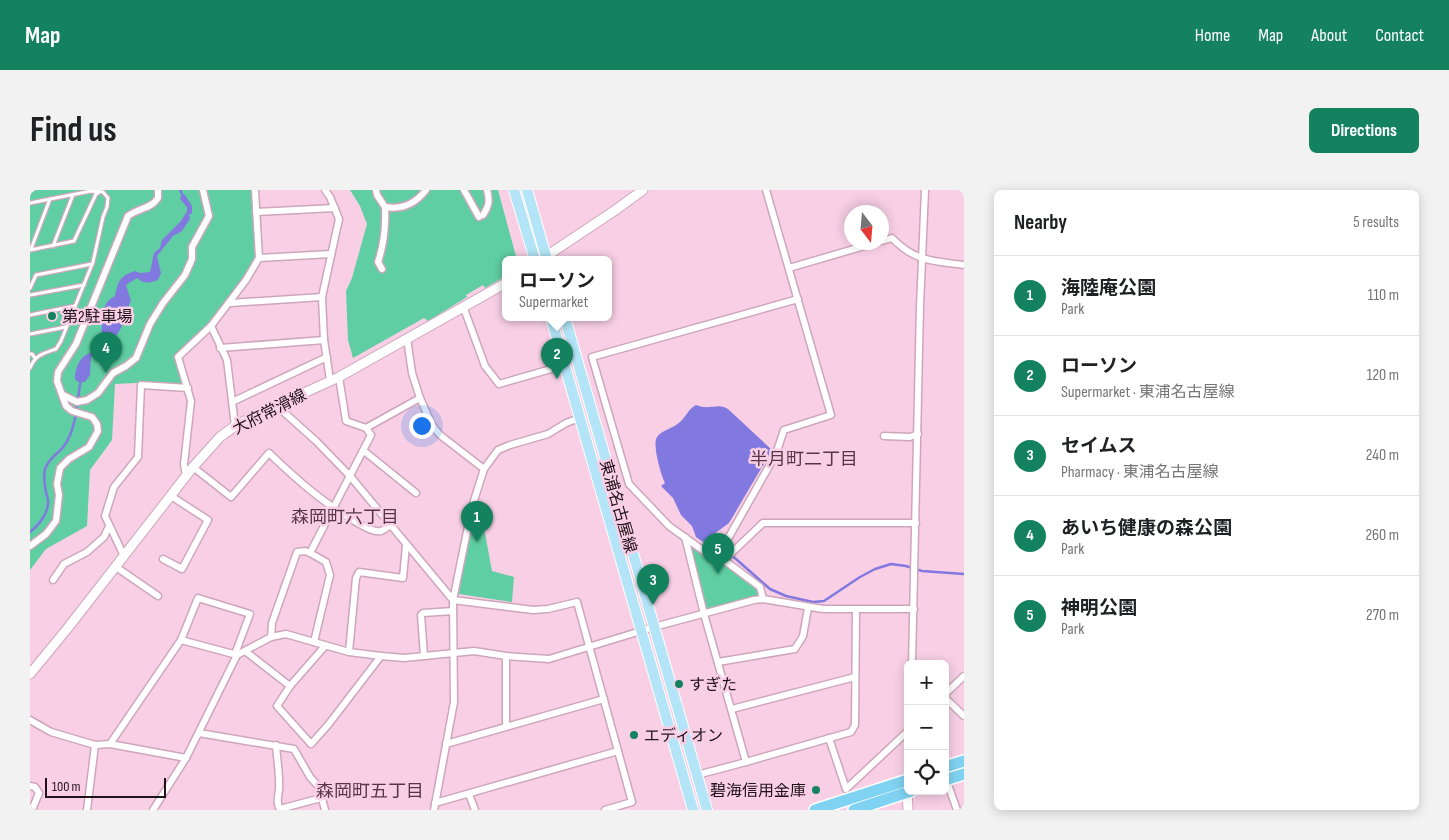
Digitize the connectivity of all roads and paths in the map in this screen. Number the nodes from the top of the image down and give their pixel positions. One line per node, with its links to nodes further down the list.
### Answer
1 (158, 190): 60 (street)
2 (203, 190): 60 (street)
3 (255, 190): 20 (street)
4 (325, 190): 18 (street)
5 (376, 190): 19 (street)
6 (426, 190): 19 (street)
7 (464, 190): 8 (street)
8 (487, 190)
9 (514, 190): 26 (main road)
10 (528, 190): 27 (main road)
11 (643, 190): 28 (main road)
12 (766, 190): 33 (street)
13 (925, 190): 30 (street)
14 (98, 191): 15 (lane); 22 (lane); 31 (lane)
15 (73, 194): 16 (lane); 22 (lane)
16 (50, 199): 17 (lane); 23 (lane)
17 (30, 203)
18 (335, 208): 20 (street); 25 (street)
19 (385, 208): 34 (street)
20 (256, 212): 29 (street)
21 (889, 239): 30 (street)
22 (53, 246): 23 (lane)
23 (31, 250)
24 (851, 250): 33 (street)
25 (331, 254): 29 (street); 39 (street)
26 (534, 256)
27 (543, 256)
28 (548, 256)
29 (259, 258): 41 (street)
30 (922, 259): 32 (street); 67 (street)
31 (92, 264): 35 (lane); 37 (lane)
32 (964, 265)
33 (790, 268): 40 (street)
34 (382, 269)
35 (84, 285): 38 (lane); 42 (lane)
36 (502, 285): 43 (main road, 大府常滑線)
37 (30, 288)
38 (30, 295)
39 (322, 297): 41 (street); 51 (street)
40 (798, 299): 80 (street); 86 (street)
41 (230, 302): 47 (street)
42 (75, 306): 44 (lane); 48 (lane)
43 (463, 306): 50 (main road, 大府常滑線); 56 (street)
44 (30, 315)
45 (552, 321): 56 (main road, 東浦名古屋線)
46 (566, 321): 97 (main road, 東浦名古屋線)
47 (211, 326): 52 (street); 59 (street)
48 (66, 327): 49 (lane); 55 (lane)
49 (30, 334)
50 (406, 338): 58 (main road, 大府常滑線); 61 (street)
51 (324, 340): 52 (street); 54 (street)
52 (220, 348): 62 (street)
53 (30, 354): 55 (lane)
54 (326, 357): 58 (street); 62 (street)
55 (35, 358): 57 (lane)
56 (565, 365): 64 (main road, 東浦名古屋線)
57 (30, 368)
58 (334, 378): 63 (main road, 大府常滑線); 66 (street)
59 (188, 388): 72 (street); 79 (street)
60 (63, 395): 82 (street)
61 (420, 398): 66 (street); 71 (street)
62 (232, 402): 65 (street)
63 (277, 406): 65 (main road, 大府常滑線); 73 (street)
64 (580, 418): 71 (street); 98 (main road, 東浦名古屋線)
65 (235, 426): 70 (main road, 大府常滑線)
66 (366, 428): 69 (street)
67 (918, 434): 68 (street); 77 (street)
68 (884, 436)
69 (364, 451): 73 (street); 74 (street)
70 (193, 467): 72 (main road, 大府常滑線); 76 (street)
71 (484, 469): 91 (street)
72 (186, 476): 75 (main road, 大府常滑線)
73 (350, 476): 76 (street); 78 (street)
74 (416, 493)
75 (171, 496): 84 (main road, 大府常滑線); 85 (street)
76 (333, 509): 78 (street); 83 (street)
77 (916, 523): 86 (street); 93 (street)
78 (390, 525): 81 (street)
79 (109, 526): 84 (street); 88 (street)
80 (685, 537): 86 (street); 96 (street)
81 (406, 545): 91 (street); 105 (street)
82 (30, 546)
83 (310, 553): 99 (street); 101 (street)
84 (124, 556): 87 (main road, 大府常滑線)
85 (163, 559)
86 (721, 559): 90 (street)
87 (116, 567): 89 (street); 113 (main road, 大府常滑線)
88 (53, 580)
89 (158, 596)
90 (763, 599): 92 (street); 96 (street)
91 (453, 600): 95 (street); 103 (street)
92 (808, 608): 94 (street); 112 (street)
93 (914, 609): 94 (street); 111 (street)
94 (856, 610): 115 (street)
95 (453, 611): 106 (street); 109 (street)
96 (704, 614): 97 (street); 112 (street)
97 (654, 627): 98 (street); 137 (main road, 東浦名古屋線)
98 (643, 631): 103 (street); 153 (main road, 東浦名古屋線)
99 (271, 638): 101 (street); 104 (street)
100 (181, 640): 107 (street); 107 (street); 127 (street)
101 (314, 642): 102 (street)
102 (325, 646): 105 (street); 116 (street)
103 (590, 646): 110 (street); 118 (street)
104 (245, 651): 107 (street); 116 (street)
105 (349, 652): 108 (street)
106 (453, 653): 109 (street); 110 (street); 128 (street)
107 (236, 655): 124 (street)
108 (381, 656): 109 (street); 116 (street)
109 (424, 656)
110 (506, 656): 123 (street)
111 (912, 660)
112 (718, 662): 120 (street)
113 (30, 674)
114 (964, 676): 117 (street)
115 (855, 677): 120 (street); 126 (street)
116 (290, 686)
117 (949, 690)
118 (604, 699): 123 (street); 131 (street)
119 (949, 702): 121 (street)
120 (732, 709): 134 (street)
121 (964, 716)
122 (30, 720): 129 (street)
123 (506, 726): 128 (street)
124 (199, 733): 130 (street); 132 (street)
125 (904, 735): 126 (street)
126 (829, 738): 134 (street)
127 (110, 744): 129 (street); 132 (street)
128 (446, 744): 146 (street)
129 (95, 745): 148 (street)
130 (276, 745): 145 (street); 145 (street)
131 (618, 751): 143 (street); 152 (street)
132 (186, 758): 149 (street)
133 (964, 761): 135 (highway)
134 (746, 762): 137 (street)
135 (949, 766)
136 (964, 774): 138 (highway)
137 (697, 775): 154 (main road, 東浦名古屋線)
138 (949, 779)
139 (30, 786): 147 (street)
140 (904, 787): 155 (highway)
141 (904, 788): 156 (highway)
142 (949, 788): 158 (street)
143 (469, 794): 146 (street); 151 (street)
144 (908, 795): 157 (main road)
145 (321, 798): 150 (street)
146 (434, 807)
147 (32, 810)
148 (87, 810)
149 (154, 810)
150 (325, 810)
151 (475, 810)
152 (605, 810)
153 (693, 810)
154 (707, 810)
155 (815, 810)
156 (854, 810)
157 (908, 810)
158 (957, 810)

